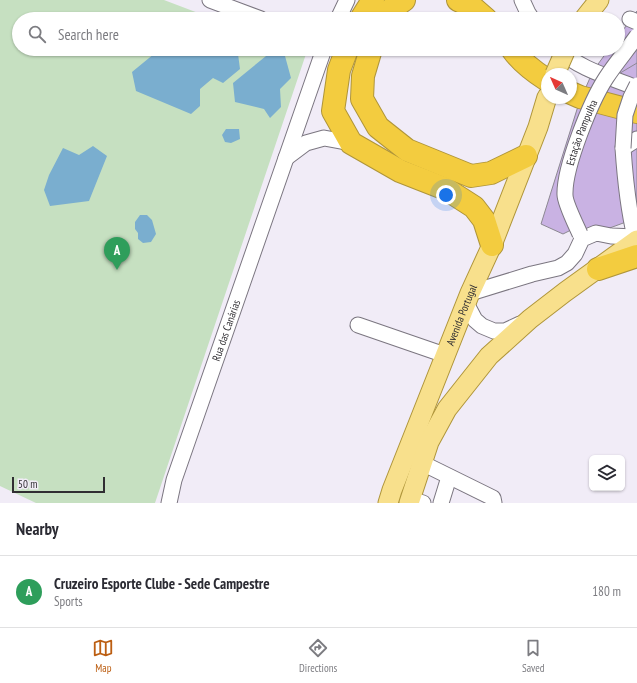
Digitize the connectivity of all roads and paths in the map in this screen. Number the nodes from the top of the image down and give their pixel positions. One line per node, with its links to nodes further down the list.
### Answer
1 (210, 0): 9 (street)
2 (373, 0): 11 (highway)
3 (404, 0): 12 (highway)
4 (458, 0): 13 (highway)
5 (489, 0): 14 (highway)
6 (522, 0): 15 (street)
7 (599, 0): 16 (main road)
8 (347, 2): 10 (street)
9 (242, 12)
10 (342, 12)
11 (365, 12)
12 (387, 12)
13 (478, 12)
14 (492, 12)
15 (528, 12)
16 (590, 12)
17 (637, 36): 18 (street, Estação Pampulha, bridge)
18 (625, 52)
19 (322, 56): 36 (street, Rua das Canárias)
20 (344, 56): 33 (highway)
21 (369, 56): 35 (highway)
22 (517, 56): 27 (highway)
23 (563, 56): 26 (main road, bridge)
24 (566, 56): 28 (street)
25 (622, 56): 38 (street, Estação Pampulha, bridge)
26 (558, 68)
27 (541, 76)
28 (637, 86): 34 (street, bridge)
29 (577, 96): 31 (highway)
30 (545, 104): 35 (main road, Avenida Portugal)
31 (637, 112)
32 (637, 139): 34 (street)
33 (351, 143): 36 (street); 40 (highway)
34 (623, 148): 37 (street)
35 (526, 156): 40 (main road, Avenida Portugal)
36 (286, 158): 49 (street, Rua das Canárias)
37 (631, 173): 39 (street)
38 (581, 236): 39 (street); 42 (street)
39 (636, 242): 41 (highway)
40 (492, 246): 42 (main road, Avenida Portugal)
41 (598, 269): 43 (main road)
42 (468, 298): 43 (street); 45 (main road, Avenida Portugal)
43 (530, 319): 46 (main road)
44 (358, 325): 45 (street)
45 (445, 355): 50 (main road, Avenida Portugal)
46 (422, 463): 47 (street); 48 (main road)
47 (449, 477): 51 (street); 52 (street)
48 (414, 502)
49 (169, 503)
50 (388, 503)
51 (441, 503)
52 (494, 503)

